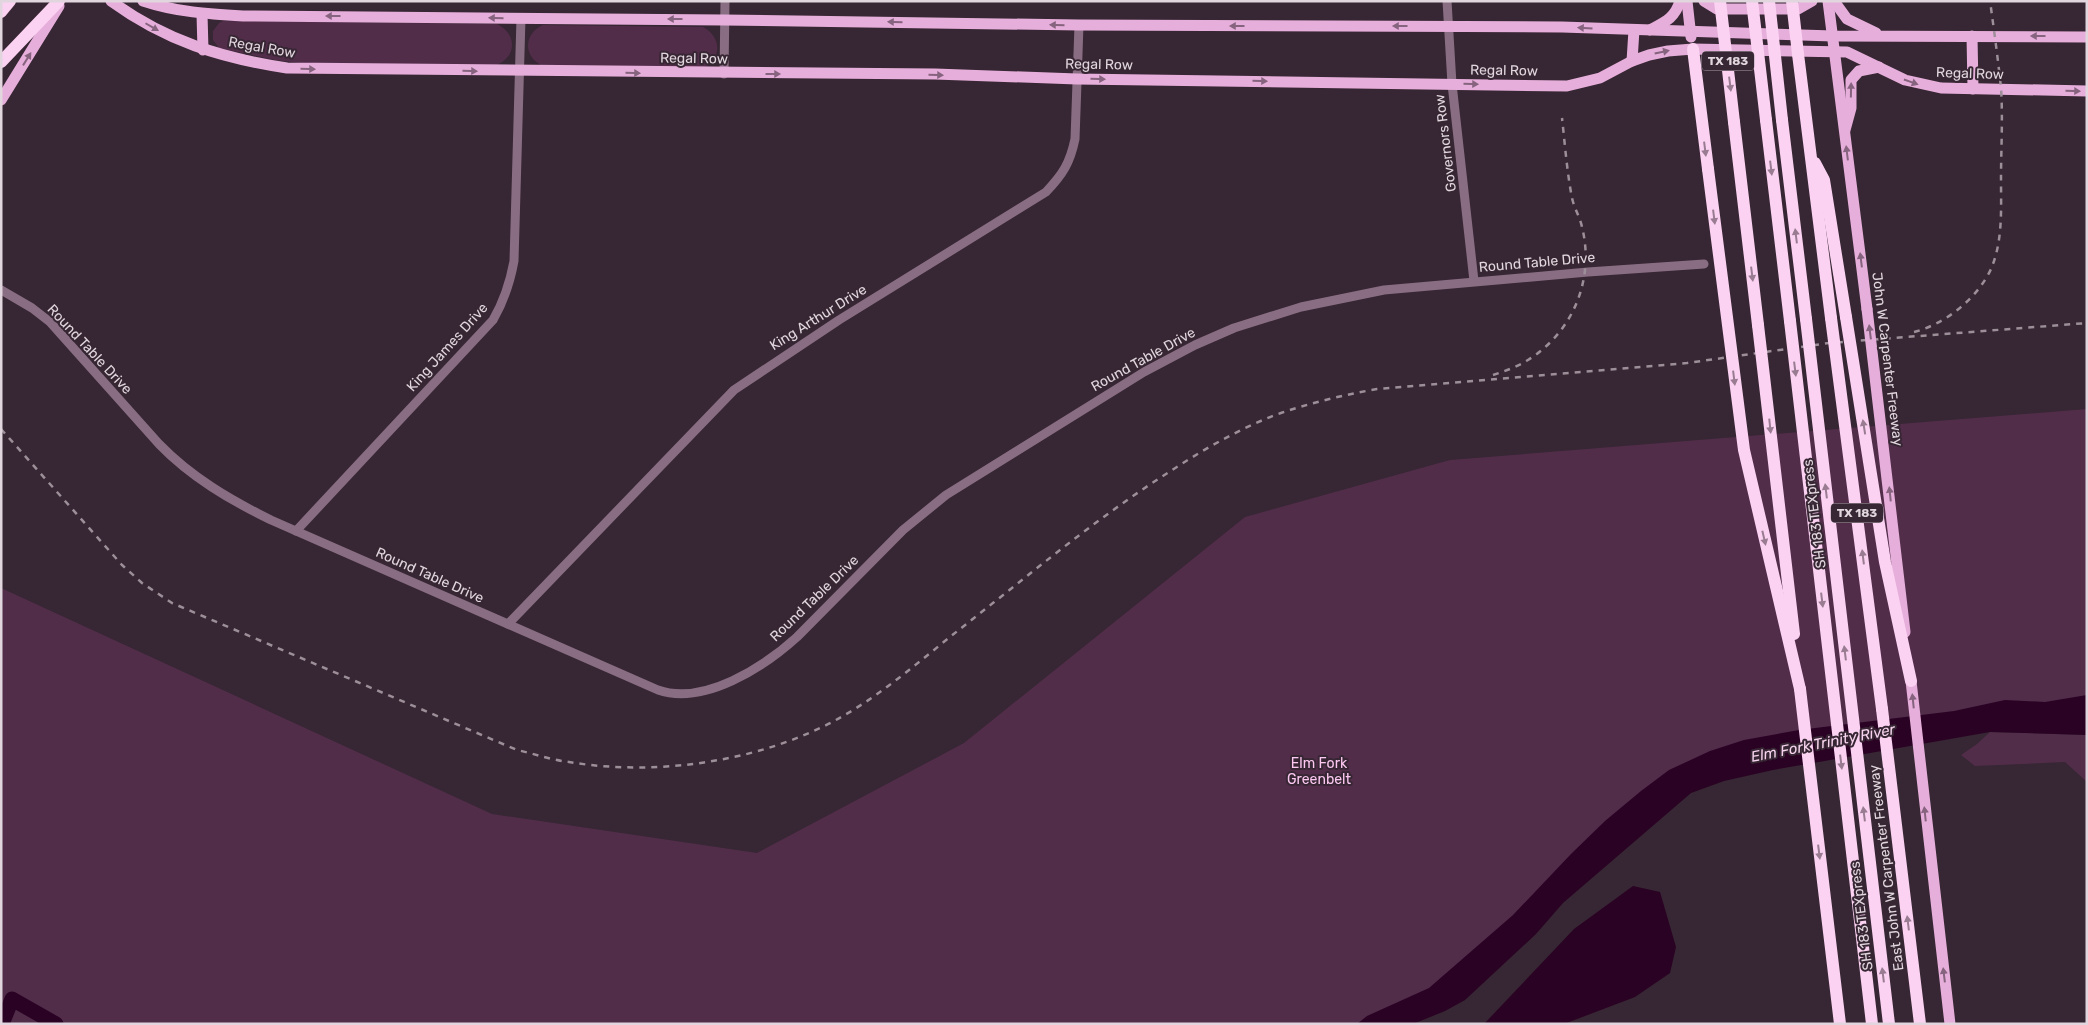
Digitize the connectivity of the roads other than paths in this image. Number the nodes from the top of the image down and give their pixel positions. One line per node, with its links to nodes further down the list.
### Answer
1 (10, 1): 17 (highway)
2 (60, 1): 34 (highway); 42 (main road, one-way to 2)
3 (111, 1): 31 (main road, Regal Row, one-way to 31)
4 (143, 1): 18 (main road, Regal Row)
5 (725, 1): 20 (street)
6 (1447, 1): 22 (street, Governors Row)
7 (1680, 1): 24 (main road)
8 (1687, 1): 25 (main road)
9 (1704, 1): 14 (main road)
10 (1720, 1): 51 (highway, TX 183, one-way to 51, bridge)
11 (1752, 1): 53 (highway, SH 183 TEXpress, one-way to 53, bridge)
12 (1769, 1): 54 (highway, SH 183 TEXpress, one-way to 12, bridge)
13 (1792, 1): 44 (highway, TX 183, bridge)
14 (1812, 1)
15 (1828, 1): 27 (main road, John W Carpenter Freeway)
16 (1834, 1): 26 (main road)
17 (1, 12)
18 (202, 14): 19 (main road, Regal Row, one-way to 18); 31 (main road)
19 (521, 18): 20 (main road, Regal Row, one-way to 19); 36 (street, King James Drive)
20 (724, 20): 21 (main road, Regal Row, one-way to 20); 37 (street)
21 (1079, 25): 22 (main road, Regal Row, one-way to 21); 38 (street, King Arthur Drive)
22 (1449, 27): 23 (main road, Regal Row, one-way to 22); 39 (street, Governors Row)
23 (1634, 30): 24 (main road, Regal Row); 33 (main road)
24 (1648, 31): 25 (main road, Regal Row)
25 (1691, 32): 27 (main road, Regal Row); 30 (main road)
26 (1883, 35): 27 (main road, Regal Row); 28 (main road, Regal Row)
27 (1832, 36): 32 (main road, John W Carpenter Freeway)
28 (1972, 36): 29 (main road, Regal Row, one-way to 28); 40 (main road)
29 (2087, 36)
30 (1693, 48): 32 (main road, Regal Row); 33 (main road, Regal Row, one-way to 30); 51 (highway, one-way to 51, bridge)
31 (203, 50): 36 (main road, Regal Row, one-way to 36)
32 (1834, 51): 35 (main road, Regal Row); 43 (main road, John W Carpenter Freeway)
33 (1632, 61): 39 (main road, Regal Row, one-way to 33)
34 (1, 62)
35 (1880, 67): 40 (main road, Regal Row, one-way to 40); 43 (main road, one-way to 35)
36 (519, 71): 37 (main road, Regal Row, one-way to 37); 48 (street, King James Drive)
37 (724, 74): 38 (main road, Regal Row, one-way to 38)
38 (1077, 79): 39 (main road, Regal Row, one-way to 39); 49 (street, King Arthur Drive)
39 (1452, 84): 46 (street, Governors Row)
40 (1973, 88): 41 (main road, Regal Row, one-way to 41)
41 (2087, 91)
42 (1, 100)
43 (1844, 131): 50 (main road, John W Carpenter Freeway, one-way to 43, bridge)
44 (1810, 149): 50 (highway, one-way to 44, bridge); 55 (highway, East John W Carpenter Freeway / TX 183, one-way to 44, bridge)
45 (1704, 264): 46 (street, Round Table Drive)
46 (1474, 281): 49 (street, Round Table Drive)
47 (1, 290): 48 (street, Round Table Drive)
48 (296, 531): 49 (street, Round Table Drive)
49 (508, 624)
50 (1911, 681): 56 (main road, John W Carpenter Freeway, one-way to 50)
51 (1800, 689): 52 (highway, TX 183, one-way to 52)
52 (1839, 1020)
53 (1872, 1024)
54 (1889, 1024)
55 (1920, 1024)
56 (1950, 1024)

